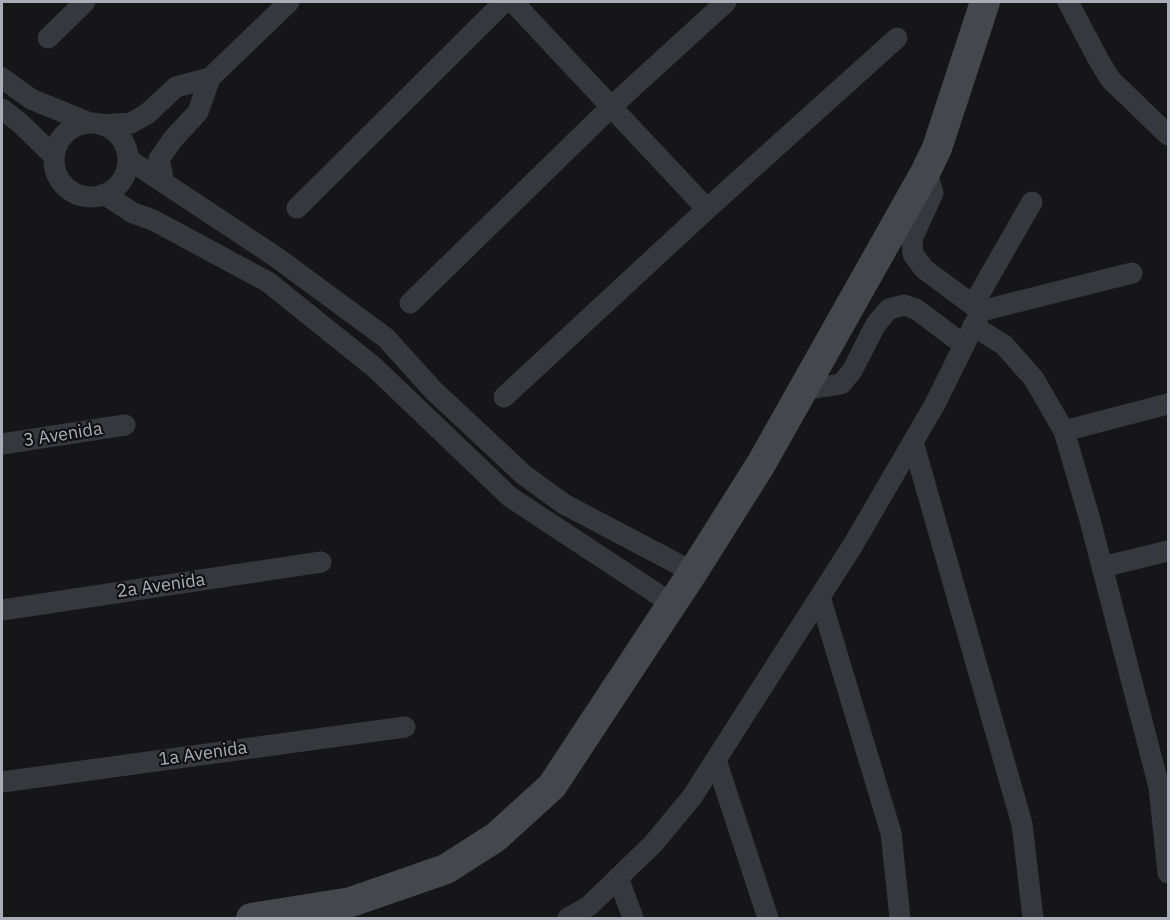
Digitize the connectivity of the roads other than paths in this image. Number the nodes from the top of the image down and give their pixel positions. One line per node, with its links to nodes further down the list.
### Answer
1 (85, 2): 8 (street)
2 (289, 2): 11 (street)
3 (504, 2): 22 (street)
4 (513, 2): 12 (street)
5 (726, 2): 12 (street)
6 (985, 2): 18 (main road)
7 (1068, 2): 15 (street)
8 (48, 38)
9 (897, 38): 23 (street)
10 (2, 78): 14 (street)
11 (210, 78): 14 (street); 19 (street)
12 (611, 107): 23 (street); 25 (street)
13 (2, 109): 16 (street)
14 (96, 124): 16 (street); 17 (street)
15 (1168, 135)
16 (54, 156): 20 (street)
17 (128, 159): 19 (street); 20 (street)
18 (926, 171): 26 (street); 28 (main road)
19 (164, 183): 38 (street)
20 (104, 195): 40 (street)
21 (1032, 202): 26 (street)
22 (297, 208)
23 (707, 209): 29 (street)
24 (1132, 273): 26 (street)
25 (410, 303)
26 (976, 314): 27 (street); 32 (street)
27 (964, 345): 28 (street); 33 (street)
28 (803, 390): 38 (main road)
29 (504, 397)
30 (1168, 404): 32 (street)
31 (125, 425): 34 (street, 3 Avenida)
32 (1064, 431): 37 (street)
33 (913, 442): 39 (street); 52 (street)
34 (2, 444)
35 (1168, 551): 37 (street)
36 (321, 562): 41 (street, 2a Avenida)
37 (1102, 567): 45 (street)
38 (693, 572): 40 (main road)
39 (820, 597): 43 (street); 51 (street)
40 (671, 603): 47 (main road)
41 (2, 610)
42 (405, 727): 44 (street, 1a Avenida)
43 (717, 760): 46 (street); 50 (street)
44 (2, 782)
45 (1168, 873)
46 (618, 877): 48 (street); 49 (street)
47 (250, 918)
48 (568, 918)
49 (633, 918)
50 (768, 918)
51 (900, 918)
52 (1033, 918)

